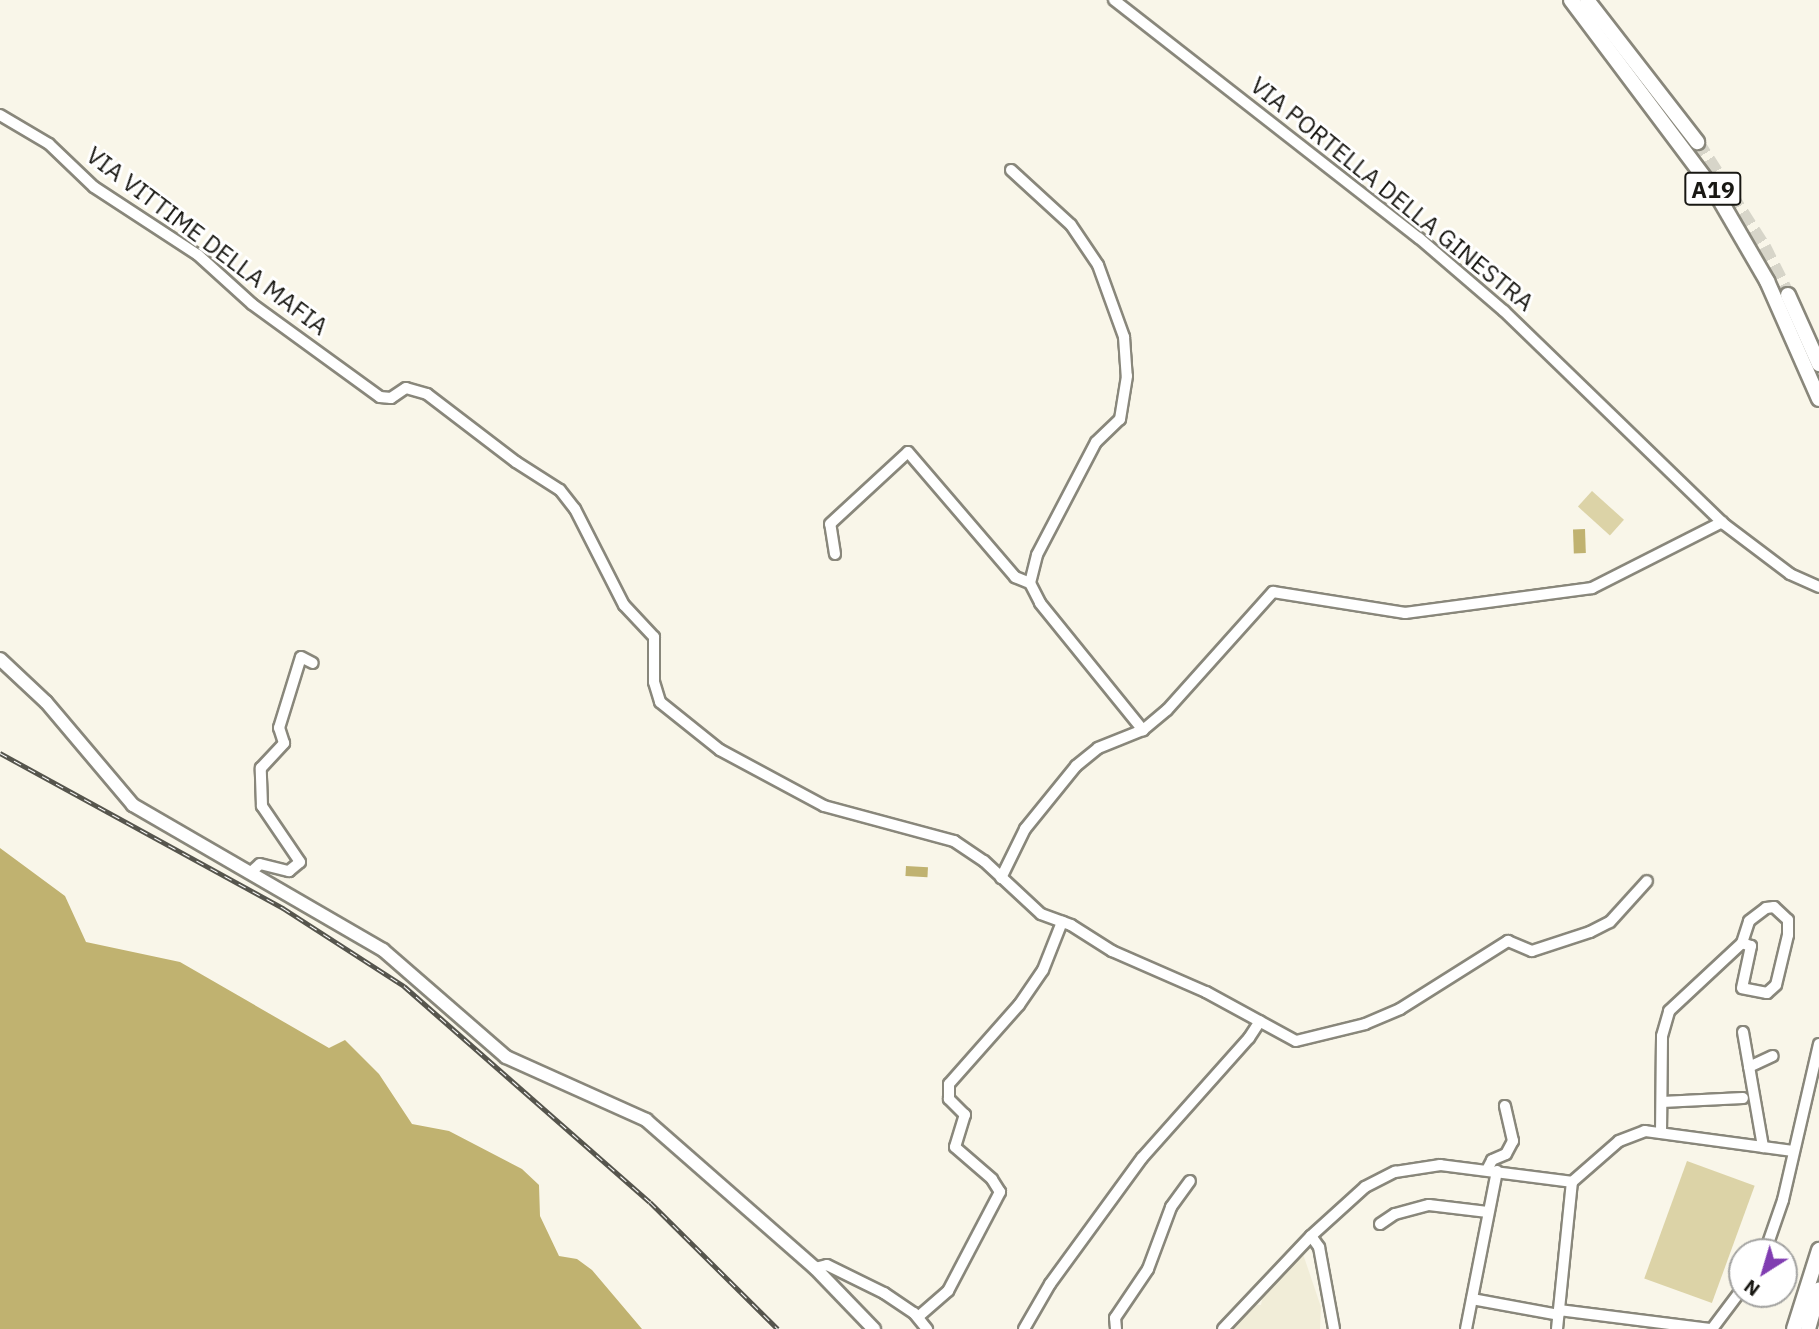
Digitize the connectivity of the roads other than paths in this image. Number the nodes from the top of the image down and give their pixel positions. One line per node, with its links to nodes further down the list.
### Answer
1 (1114, 0): 10 (street, VIA PORTELLA DELLA GINESTRA)
2 (1571, 0): 9 (highway, A19)
3 (1587, 0): 5 (highway, A19)
4 (0, 115): 18 (street, VIA VITTIME DELLA MAFIA)
5 (1697, 142)
6 (1011, 170): 12 (street)
7 (1788, 295): 8 (highway)
8 (1819, 364)
9 (1819, 398)
10 (1722, 522): 13 (street, VIA PORTELLA DELLA GINESTRA); 16 (street)
11 (835, 554): 12 (street)
12 (1030, 583): 16 (street)
13 (1819, 587)
14 (0, 659): 17 (main road)
15 (313, 663): 17 (street)
16 (1143, 730): 18 (street)
17 (250, 873): 41 (main road)
18 (1001, 878): 20 (street)
19 (1647, 881): 22 (street)
20 (1062, 922): 22 (street); 46 (street)
21 (1742, 943): 21 (street); 28 (street)
22 (1260, 1020): 49 (street)
23 (1743, 1032): 26 (street)
24 (1819, 1044): 32 (street)
25 (1773, 1056): 26 (street)
26 (1749, 1067): 31 (street)
27 (1743, 1098): 28 (street)
28 (1662, 1102): 30 (street)
29 (1505, 1106): 33 (street)
30 (1661, 1133): 31 (street); 35 (street)
31 (1763, 1147): 32 (street)
32 (1792, 1151): 39 (street)
33 (1492, 1171): 35 (street); 36 (street); 38 (street)
34 (1190, 1181): 50 (street)
35 (1572, 1182): 45 (street)
36 (1488, 1212): 37 (street); 43 (street)
37 (1380, 1224)
38 (1311, 1236): 51 (street); 52 (street)
39 (1770, 1238)
40 (1819, 1250): 56 (highway)
41 (816, 1268): 46 (street); 47 (main road)
42 (1819, 1290): 57 (highway)
43 (1472, 1299): 45 (street); 53 (street)
44 (1728, 1307): 55 (street)
45 (1559, 1312): 54 (street); 55 (street)
46 (918, 1317): 48 (street)
47 (874, 1329)
48 (927, 1329)
49 (1024, 1329)
50 (1116, 1329)
51 (1223, 1329)
52 (1334, 1329)
53 (1466, 1329)
54 (1557, 1329)
55 (1711, 1329)
56 (1794, 1329)
57 (1808, 1329)

